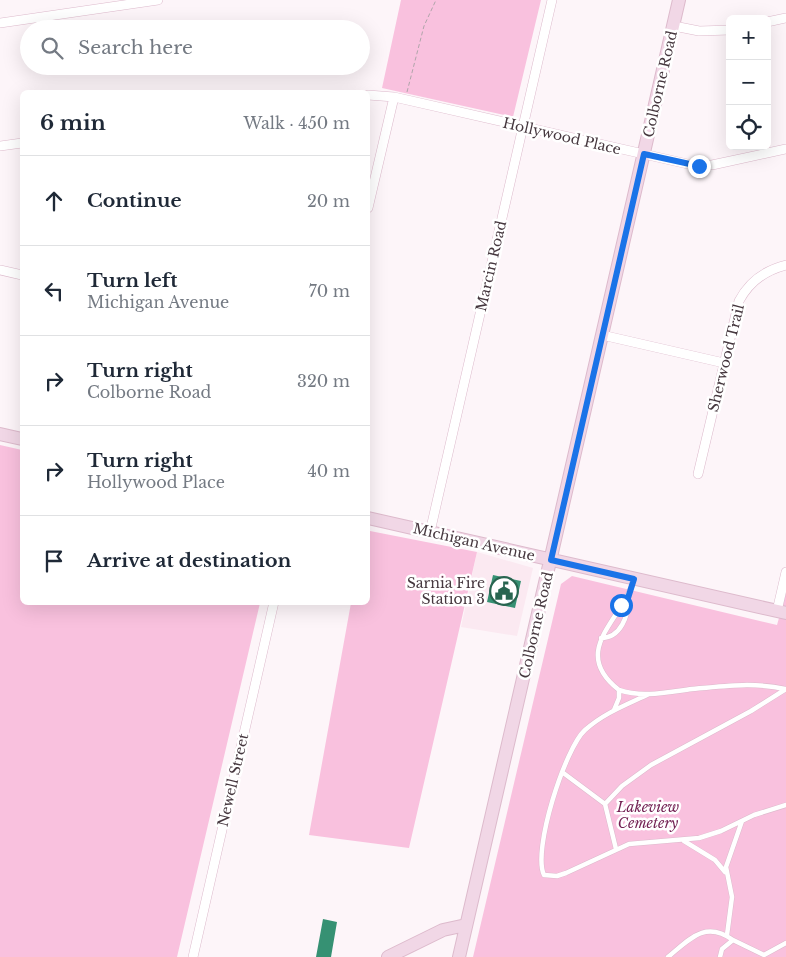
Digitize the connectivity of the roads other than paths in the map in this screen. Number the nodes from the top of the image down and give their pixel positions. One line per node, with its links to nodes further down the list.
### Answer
1 (158, 0): 6 (street)
2 (552, 0): 13 (street, Marcin Road)
3 (679, 0): 9 (street, Colborne Road)
4 (786, 18): 7 (street)
5 (20, 20): 8 (street)
6 (21, 20)
7 (771, 21)
8 (0, 23)
9 (674, 26): 10 (street); 17 (street, Colborne Road)
10 (726, 30)
11 (370, 95): 12 (street, Hollywood Place)
12 (394, 97): 13 (street, Hollywood Place); 18 (street)
13 (523, 127): 17 (street, Hollywood Place); 28 (street, Marcin Road)
14 (20, 143): 15 (street)
15 (0, 146)
16 (786, 149): 17 (street, Hollywood Place)
17 (644, 154): 22 (street, Colborne Road)
18 (370, 199)
19 (786, 265): 23 (street, Sherwood Trail)
20 (0, 270): 21 (street)
21 (20, 275)
22 (602, 335): 23 (street); 29 (street, Colborne Road)
23 (724, 363): 26 (street, Sherwood Trail)
24 (0, 434): 25 (street)
25 (20, 439)
26 (698, 474)
27 (370, 518): 28 (street, Michigan Avenue)
28 (430, 532): 29 (street, Michigan Avenue)
29 (551, 560): 30 (street, Michigan Avenue); 33 (street, Colborne Road)
30 (580, 566): 32 (street, Michigan Avenue); 33 (street)
31 (786, 572): 36 (street)
32 (634, 579): 34 (lane); 36 (street, Michigan Avenue)
33 (544, 588): 49 (street, Colborne Road)
34 (628, 598): 37 (lane); 37 (lane)
35 (273, 605): 54 (street, Newell Street)
36 (781, 612)
37 (601, 638): 39 (lane)
38 (786, 689): 40 (lane); 43 (lane)
39 (619, 690): 40 (lane); 41 (lane)
40 (649, 694): 41 (lane)
41 (614, 710): 42 (lane)
42 (562, 772): 43 (lane); 47 (lane)
43 (605, 804): 47 (lane)
44 (786, 805): 45 (lane)
45 (742, 821): 46 (lane); 48 (lane)
46 (679, 840): 47 (lane); 48 (lane)
47 (616, 849)
48 (726, 873): 50 (lane)
49 (466, 925): 55 (street); 56 (street, Colborne Road)
50 (726, 935): 51 (lane); 57 (lane)
51 (733, 940): 53 (lane); 58 (lane)
52 (786, 943): 53 (lane)
53 (753, 950): 59 (lane)
54 (193, 957)
55 (388, 957)
56 (459, 957)
57 (668, 957)
58 (720, 957)
59 (754, 957)

